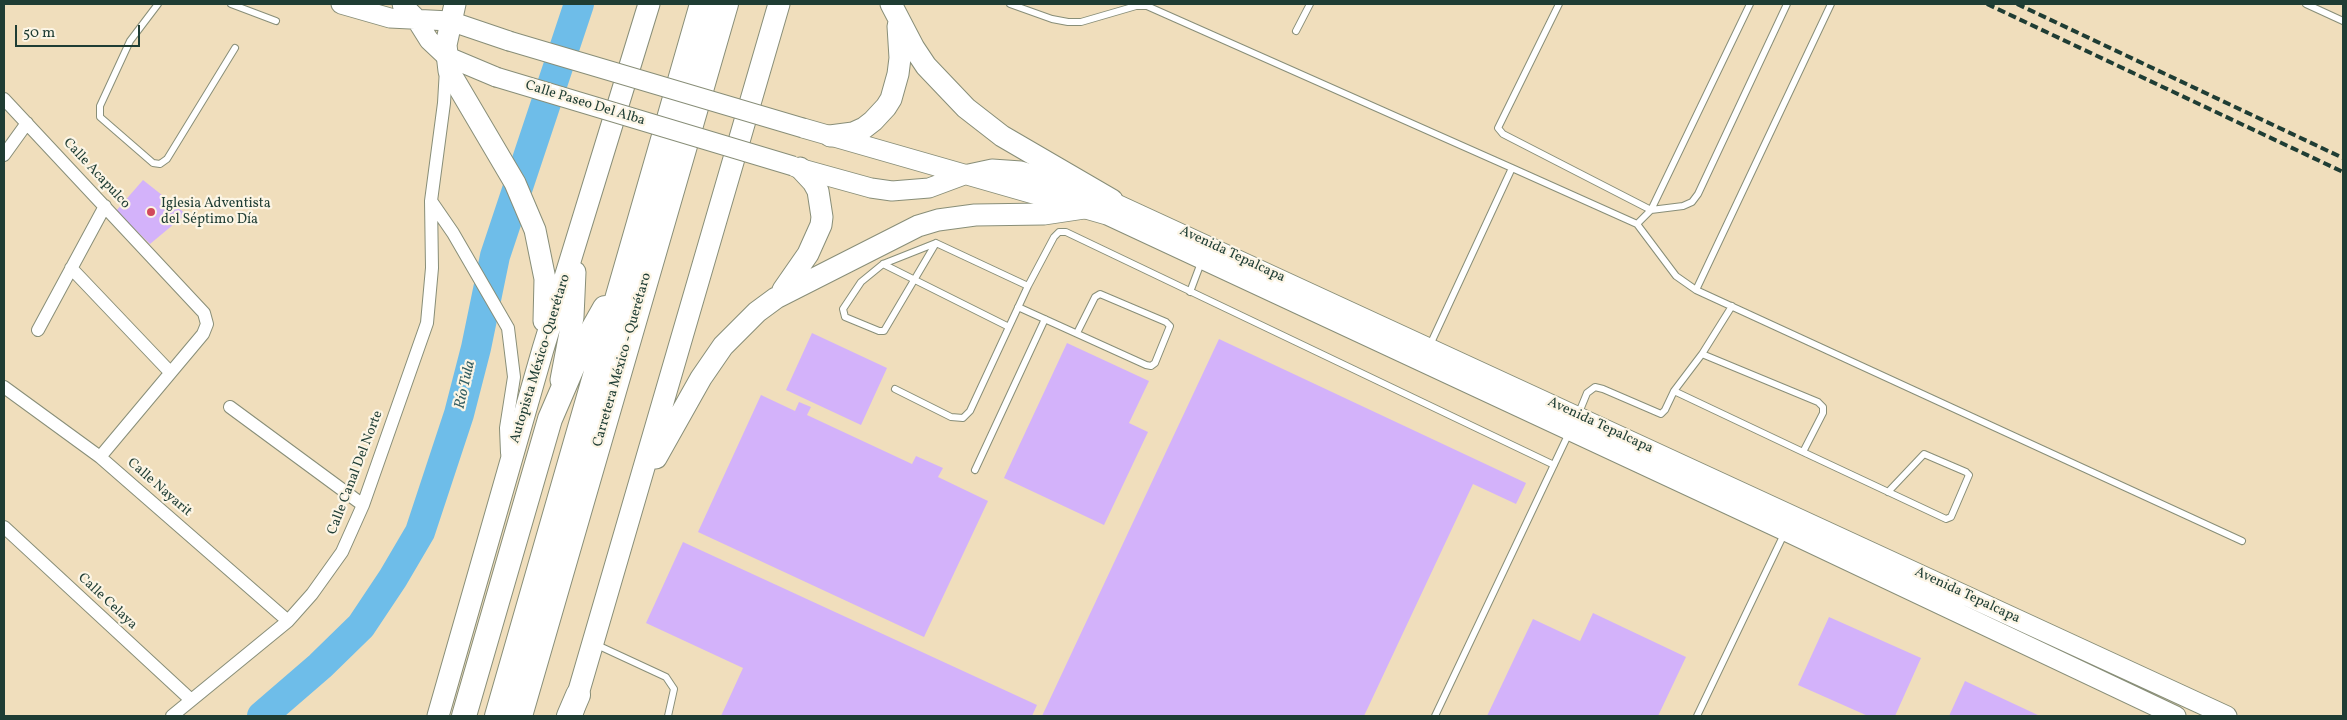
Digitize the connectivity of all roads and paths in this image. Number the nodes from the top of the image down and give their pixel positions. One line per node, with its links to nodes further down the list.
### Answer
1 (158, 4): 22 (lane)
2 (231, 4): 19 (lane)
3 (341, 4): 18 (main road)
4 (402, 4): 18 (main road, Calle Paseo Del Alba)
5 (649, 4): 37 (main road, Autopista México-Querétaro)
6 (702, 4): 44 (highway, Carretera México - Querétaro)
7 (726, 4): 79 (highway, Carretera México - Querétaro)
8 (779, 4): 69 (main road)
9 (1010, 4): 29 (lane)
10 (1310, 4): 21 (lane)
11 (1559, 4): 35 (lane)
12 (1750, 4): 35 (lane)
13 (1788, 4): 35 (lane)
14 (1831, 4): 45 (lane)
15 (2306, 4): 20 (lane)
16 (893, 6): 26 (main road); 31 (main road)
17 (453, 12): 18 (main road); 23 (main road); 26 (main road, Avenida Tepalcapa, bridge)
18 (416, 18): 23 (main road, Calle Paseo Del Alba)
19 (276, 21)
20 (2343, 21)
21 (1296, 32)
22 (235, 48)
23 (446, 56): 28 (main road, Calle Paseo Del Alba, bridge); 32 (street, Calle Canal Del Norte); 55 (main road)
24 (4, 99): 25 (street, Calle Acapulco)
25 (26, 123): 27 (street); 33 (street, Calle Acapulco)
26 (830, 136): 30 (main road, Avenida Tepalcapa)
27 (4, 155)
28 (797, 167): 30 (main road, Avenida Tepalcapa); 47 (main road)
29 (1512, 168): 36 (lane); 54 (lane)
30 (964, 175): 31 (main road, Avenida Tepalcapa); 34 (main road, Avenida Tepalcapa)
31 (1112, 200): 54 (main road, Avenida Tepalcapa)
32 (431, 201): 68 (street); 71 (street, Calle Canal Del Norte)
33 (105, 206): 41 (street); 57 (street, Calle Acapulco)
34 (1084, 208): 39 (main road, Avenida Tepalcapa); 47 (main road)
35 (1651, 210): 36 (lane)
36 (1637, 224): 45 (lane)
37 (578, 237): 55 (main road, Autopista México-Querétaro); 62 (main road)
38 (936, 243): 40 (lane); 42 (lane); 43 (lane)
39 (1202, 259): 46 (lane); 63 (main road, Avenida Tepalcapa)
40 (884, 264): 42 (lane); 42 (lane)
41 (71, 268): 52 (street); 57 (street)
42 (914, 279): 51 (lane)
43 (1028, 286): 46 (lane); 48 (lane)
44 (619, 288): 62 (highway); 83 (highway, Carretera México - Querétaro)
45 (1696, 290): 49 (lane)
46 (1190, 292): 66 (lane)
47 (776, 298): 69 (main road)
48 (1018, 306): 50 (lane); 51 (lane)
49 (1732, 306): 56 (lane); 74 (lane)
50 (1045, 319): 53 (lane); 67 (lane)
51 (1009, 327): 59 (lane)
52 (38, 330)
53 (1077, 333): 53 (lane)
54 (1429, 346): 63 (main road, Avenida Tepalcapa)
55 (543, 349): 68 (main road, Autopista México-Querétaro)
56 (1702, 354): 60 (lane); 64 (lane)
57 (170, 372): 65 (street, Calle Acapulco)
58 (4, 387): 65 (street, Calle Nayarit)
59 (895, 389)
60 (1674, 391): 63 (lane); 64 (lane)
61 (230, 407): 71 (street)
62 (554, 410): 82 (highway)
63 (1574, 423): 66 (lane); 72 (main road, Avenida Tepalcapa)
64 (1803, 452): 70 (lane)
65 (100, 457): 75 (street, Calle Nayarit)
66 (1554, 465): 85 (lane)
67 (975, 470)
68 (507, 472): 81 (main road, Autopista México-Querétaro)
69 (639, 486): 76 (main road)
70 (1888, 492): 70 (lane)
71 (363, 505): 75 (street, Calle Canal Del Norte)
72 (1789, 523): 86 (lane); 87 (main road, Avenida Tepalcapa); 88 (main road, Avenida Tepalcapa)
73 (4, 527): 77 (street, Calle Celaya)
74 (2242, 541)
75 (288, 621): 77 (street, Calle Canal Del Norte)
76 (593, 644): 78 (main road); 84 (lane)
77 (190, 699): 80 (street, Calle Canal Del Norte)
78 (573, 709)
79 (522, 712)
80 (172, 716)
81 (438, 716)
82 (464, 716)
83 (497, 716)
84 (668, 716)
85 (1435, 716)
86 (1697, 716)
87 (2176, 716)
88 (2227, 716)

